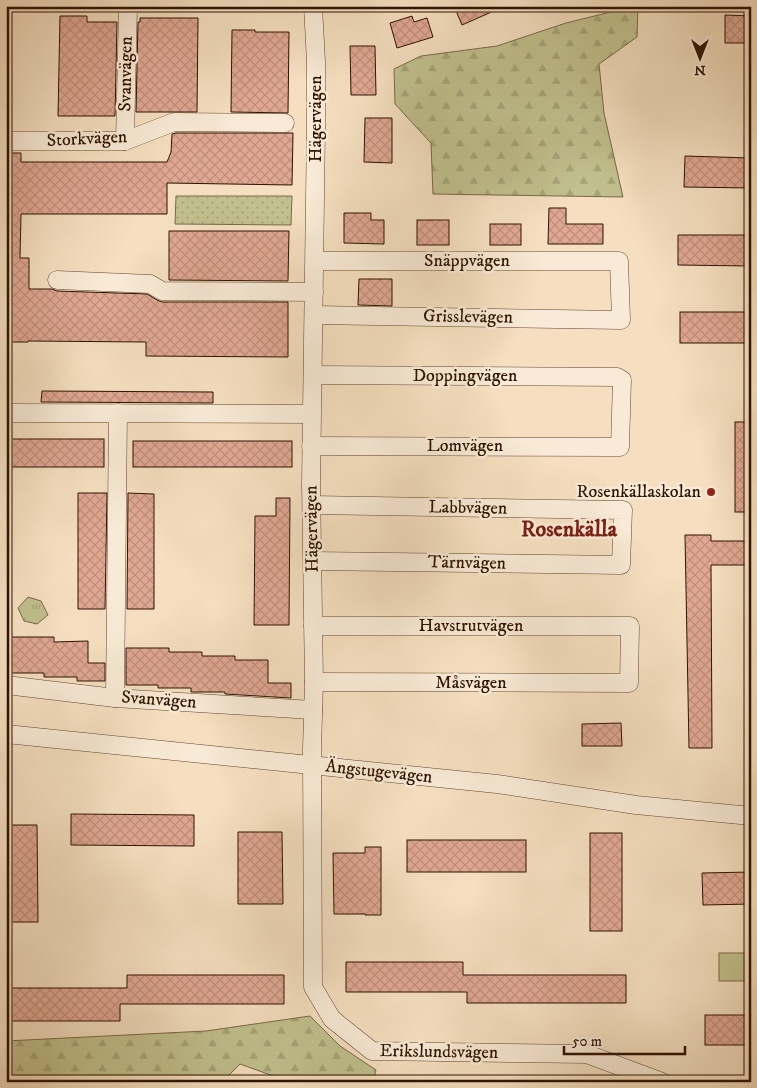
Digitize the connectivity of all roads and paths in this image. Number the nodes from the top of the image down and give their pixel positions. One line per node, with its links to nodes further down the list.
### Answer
1 (128, 6): 5 (street, Svanvägen)
2 (313, 6): 6 (street, Hägervägen)
3 (285, 123): 5 (street, Storkvägen)
4 (6, 141): 5 (street, Storkvägen)
5 (125, 141)
6 (315, 261): 8 (street, Hägervägen); 10 (street, Snäppvägen)
7 (57, 280): 8 (street)
8 (314, 292): 9 (street, Hägervägen)
9 (314, 315): 10 (street, Grisslevägen); 11 (street, Hägervägen)
10 (621, 320)
11 (313, 375): 14 (street, Hägervägen); 16 (street, Doppingvägen)
12 (118, 412): 13 (street); 14 (street); 24 (street)
13 (6, 413)
14 (312, 414): 15 (street, Hägervägen)
15 (311, 446): 16 (street, Lomvägen); 17 (street, Hägervägen)
16 (620, 447)
17 (312, 505): 18 (street, Hägervägen); 19 (street, Labbvägen)
18 (313, 561): 19 (street, Tärnvägen); 20 (street, Hägervägen)
19 (622, 565)
20 (313, 626): 21 (street, Hägervägen); 22 (street, Havstrutvägen)
21 (314, 682): 22 (street, Måsvägen); 25 (street, Hägervägen)
22 (629, 683)
23 (6, 685): 24 (street, Svanvägen)
24 (115, 698): 25 (street, Svanvägen)
25 (313, 710): 27 (street, Hägervägen)
26 (6, 734): 27 (street, Ängstugevägen)
27 (312, 765): 28 (street, Ängstugevägen); 29 (street, Erikslundsvägen)
28 (751, 816)
29 (662, 1082)

